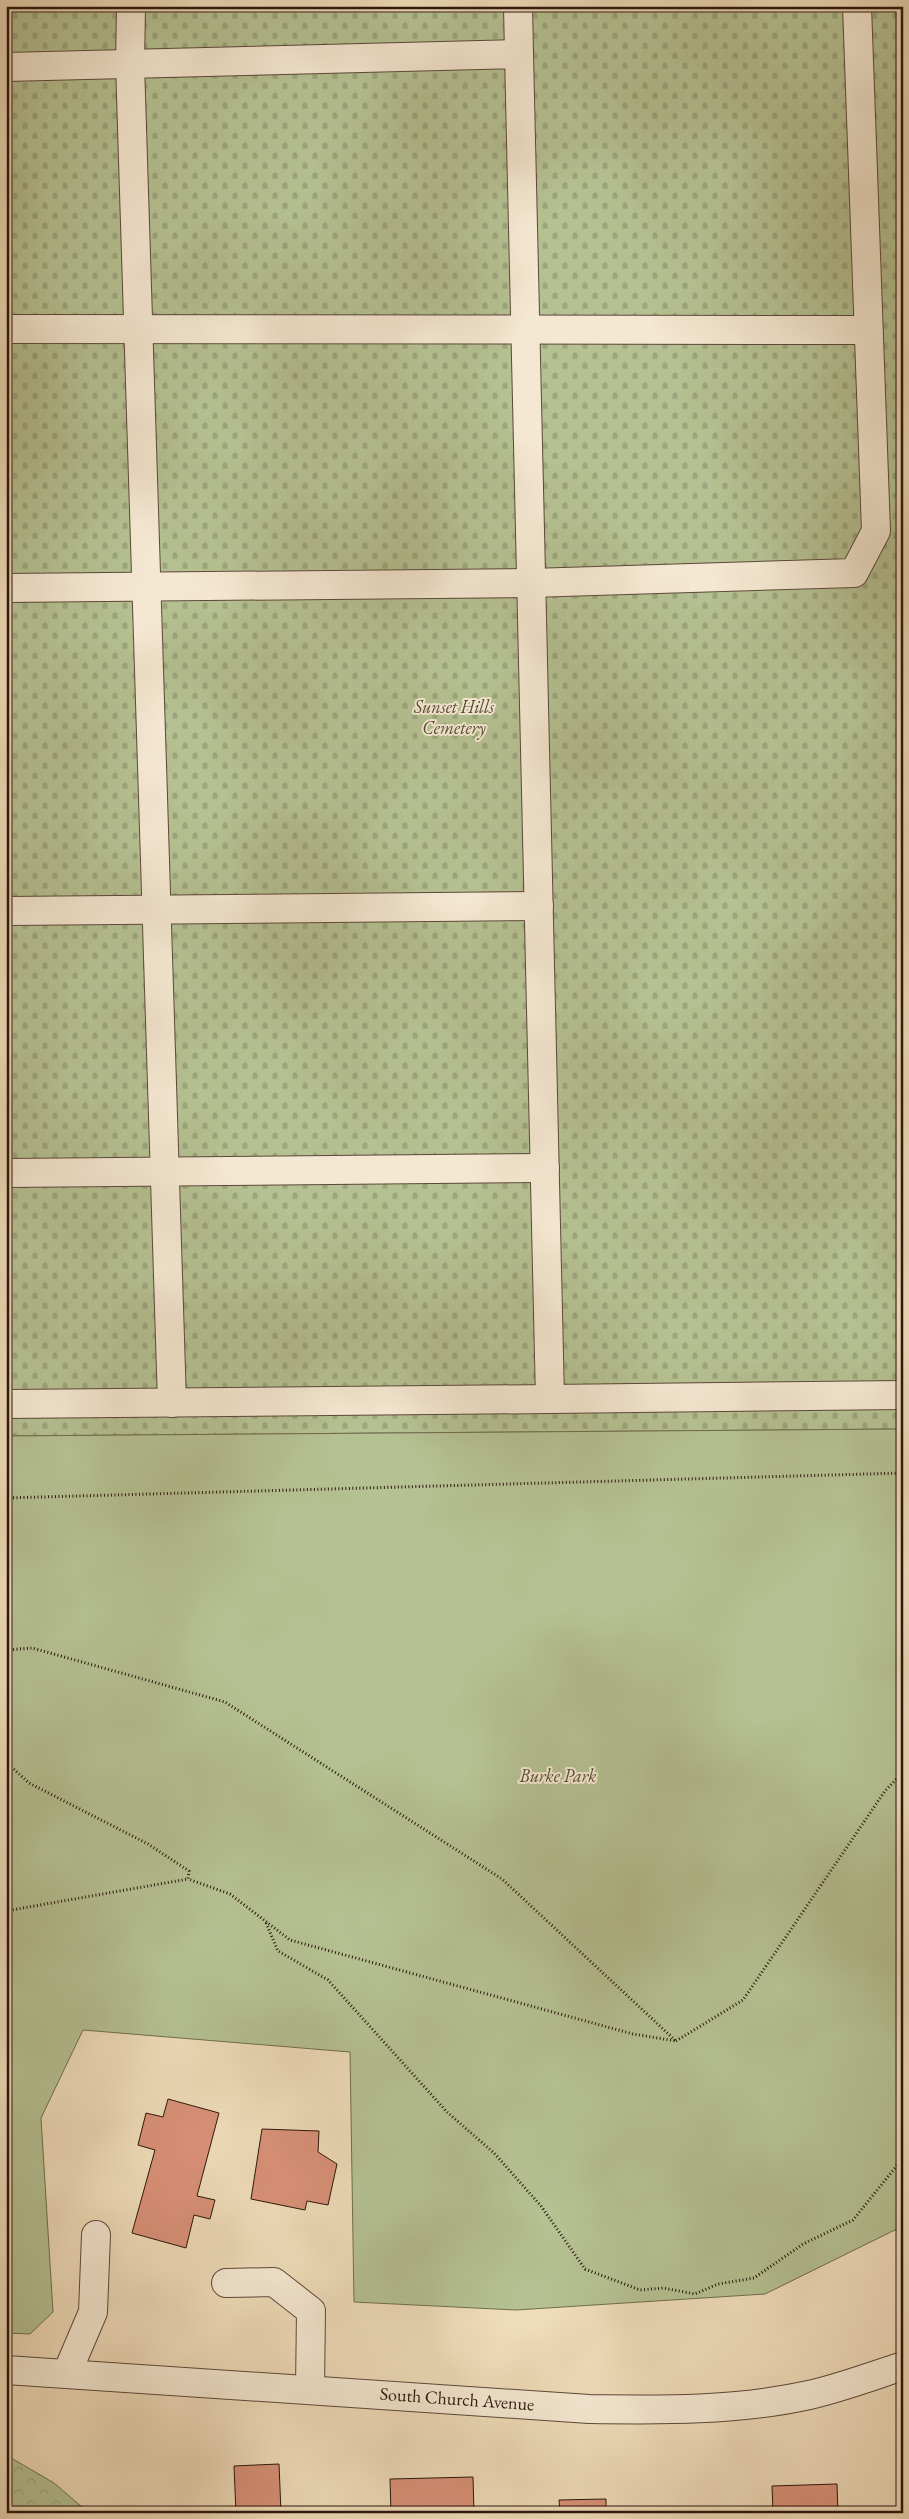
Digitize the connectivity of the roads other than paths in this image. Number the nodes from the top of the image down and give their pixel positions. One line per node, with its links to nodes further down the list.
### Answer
1 (131, 6): 5 (street)
2 (518, 6): 4 (street)
3 (857, 6): 10 (street)
4 (519, 54): 5 (street); 9 (street)
5 (130, 64): 6 (street); 8 (street)
6 (6, 68)
7 (6, 329): 8 (street)
8 (139, 330): 9 (street); 12 (street)
9 (526, 330): 10 (street); 11 (street)
10 (868, 330): 11 (street)
11 (531, 583): 12 (street); 14 (street)
12 (147, 587): 13 (street); 15 (street)
13 (6, 588)
14 (539, 906): 15 (street); 17 (street)
15 (157, 909): 16 (street); 18 (street)
16 (6, 911)
17 (545, 1168): 18 (street); 21 (street)
18 (165, 1172): 19 (street); 22 (street)
19 (6, 1173)
20 (903, 1395): 21 (street)
21 (550, 1399): 22 (street)
22 (172, 1403): 23 (street)
23 (6, 1404)
24 (96, 2234): 28 (street)
25 (226, 2282): 29 (street)
26 (903, 2366): 29 (street, South Church Avenue)
27 (6, 2370): 28 (street, South Church Avenue)
28 (68, 2373): 29 (street, South Church Avenue)
29 (310, 2388)

